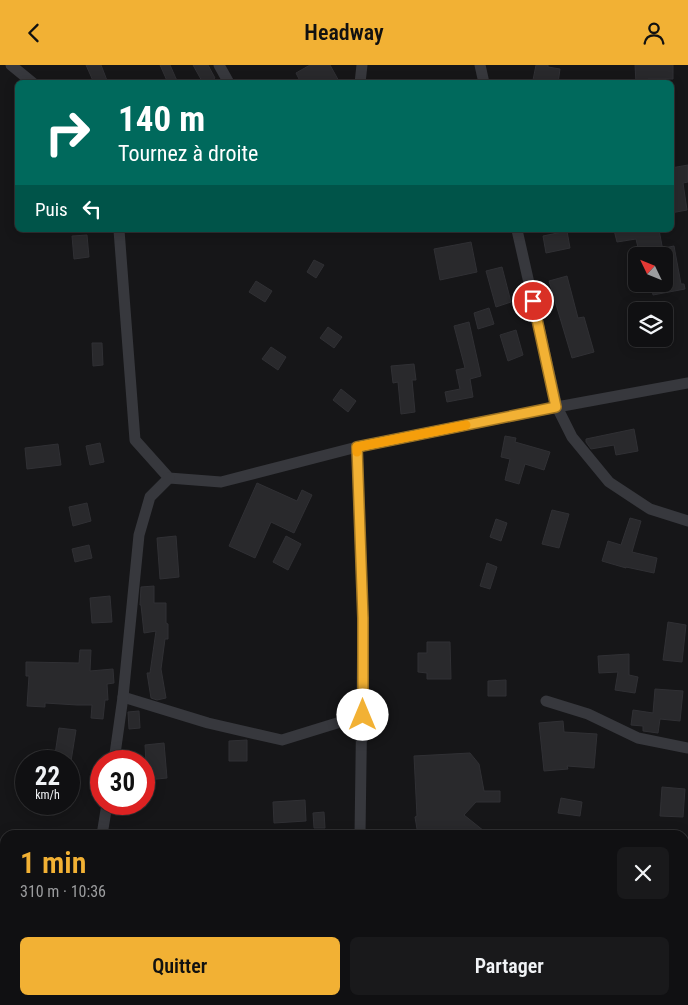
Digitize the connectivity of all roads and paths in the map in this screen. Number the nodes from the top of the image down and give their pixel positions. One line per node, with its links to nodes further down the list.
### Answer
1 (12, 65): 5 (street)
2 (219, 65): 6 (street)
3 (362, 65): 7 (street)
4 (480, 65): 8 (street)
5 (30, 80)
6 (227, 80)
7 (360, 80)
8 (483, 80)
9 (119, 232): 14 (street)
10 (517, 232): 12 (street)
11 (688, 383): 12 (street)
12 (556, 407): 13 (street); 15 (street)
13 (357, 447): 14 (street); 18 (street)
14 (169, 478): 16 (street)
15 (688, 521)
16 (123, 697): 18 (street); 20 (street)
17 (546, 701): 19 (street)
18 (363, 715): 23 (street)
19 (688, 748)
20 (116, 750)
21 (105, 815): 22 (street)
22 (103, 830)
23 (360, 830)

